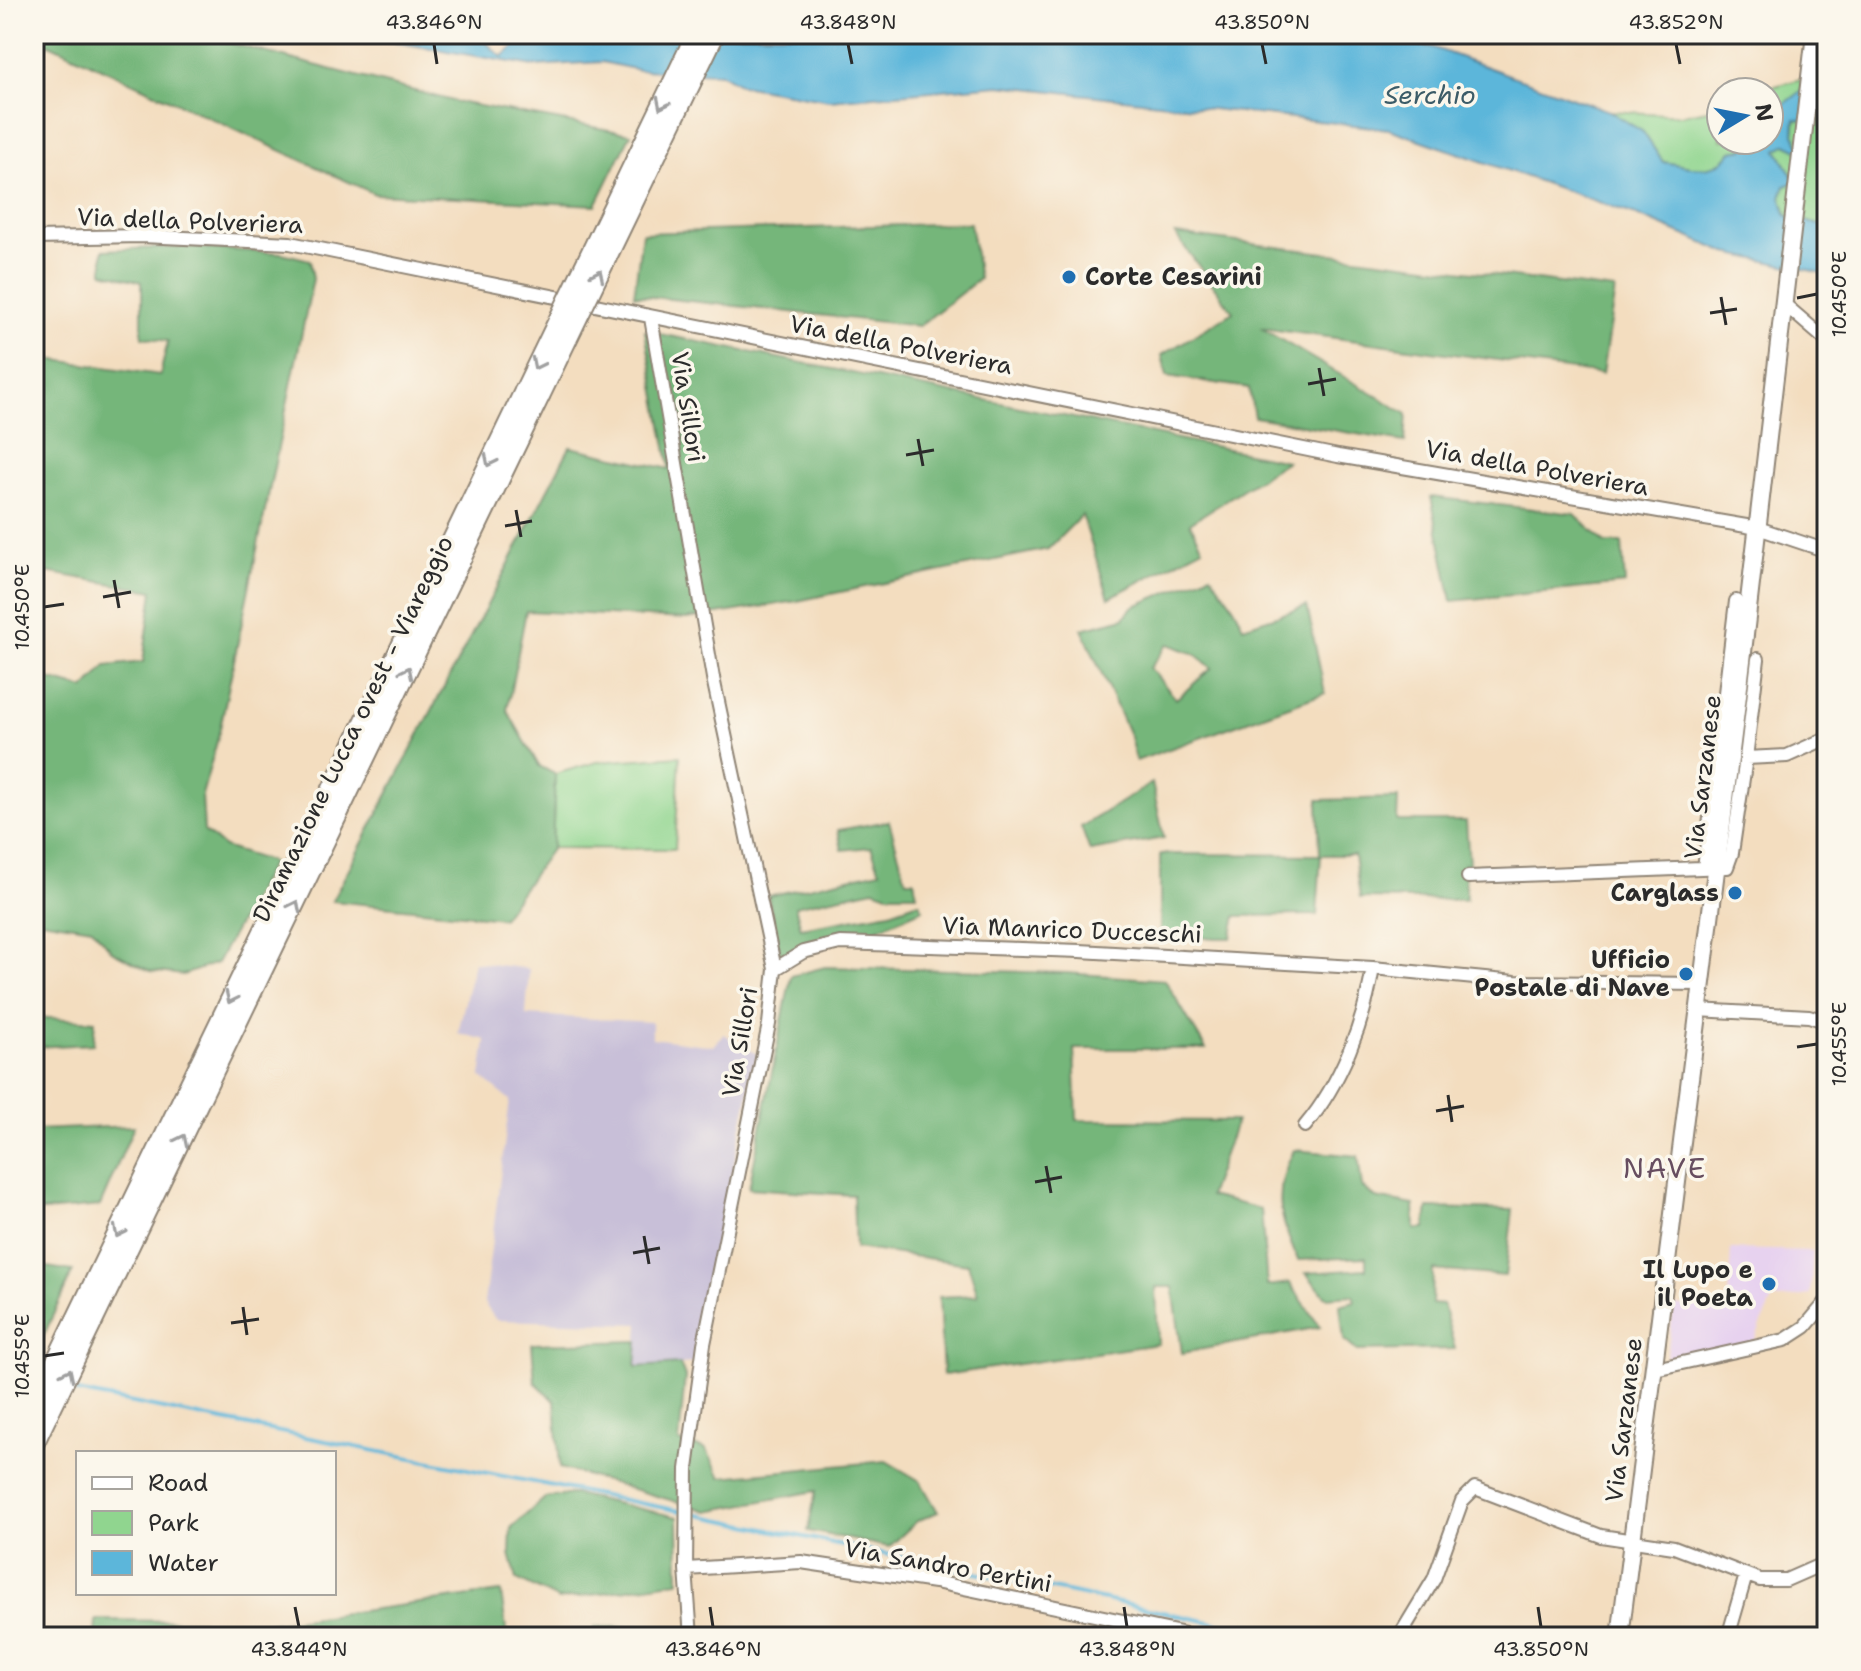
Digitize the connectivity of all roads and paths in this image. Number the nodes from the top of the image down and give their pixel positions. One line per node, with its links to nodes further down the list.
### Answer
1 (696, 34): 8 (highway, Diramazione Lucca ovest - Viareggio, one-way to 8, bridge)
2 (715, 34): 8 (highway, Diramazione Lucca ovest - Viareggio, one-way to 2, bridge)
3 (1815, 34): 5 (main road, Via Sarzanese)
4 (34, 238): 6 (street, Via della Polveriera)
5 (1784, 304): 7 (street); 9 (main road, Via Sarzanese)
6 (651, 318): 9 (street, Via della Polveriera); 18 (street, Via Sillori)
7 (1827, 341)
8 (532, 393): 25 (highway, Diramazione Lucca ovest - Viareggio, one-way to 25); 26 (highway, Diramazione Lucca ovest - Viareggio, one-way to 8)
9 (1758, 528): 10 (street, Via della Polveriera); 15 (main road, Via Sarzanese)
10 (1827, 551)
11 (1736, 601): 15 (street)
12 (1758, 659): 14 (street)
13 (1827, 738): 14 (street)
14 (1746, 758): 15 (street)
15 (1710, 868): 16 (street); 19 (main road, Via Sarzanese)
16 (1468, 877)
17 (1373, 968): 18 (street, Via Manrico Ducceschi); 19 (street, Via Manrico Ducceschi); 22 (street)
18 (775, 969): 29 (street, Via Sillori)
19 (1701, 984): 20 (main road, Via Sarzanese)
20 (1697, 1010): 21 (street); 24 (main road, Via Sarzanese)
21 (1827, 1022)
22 (1305, 1126)
23 (1827, 1301): 24 (street)
24 (1655, 1369): 27 (main road, Via Sarzanese)
25 (34, 1406)
26 (34, 1444)
27 (1632, 1542): 30 (street); 33 (street); 34 (main road, Via Sarzanese)
28 (1827, 1562): 30 (street)
29 (686, 1569): 31 (street, Via Sillori); 32 (street, Via Sandro Pertini)
30 (1746, 1575): 35 (street)
31 (691, 1637)
32 (1200, 1637)
33 (1399, 1637)
34 (1620, 1637)
35 (1728, 1637)

